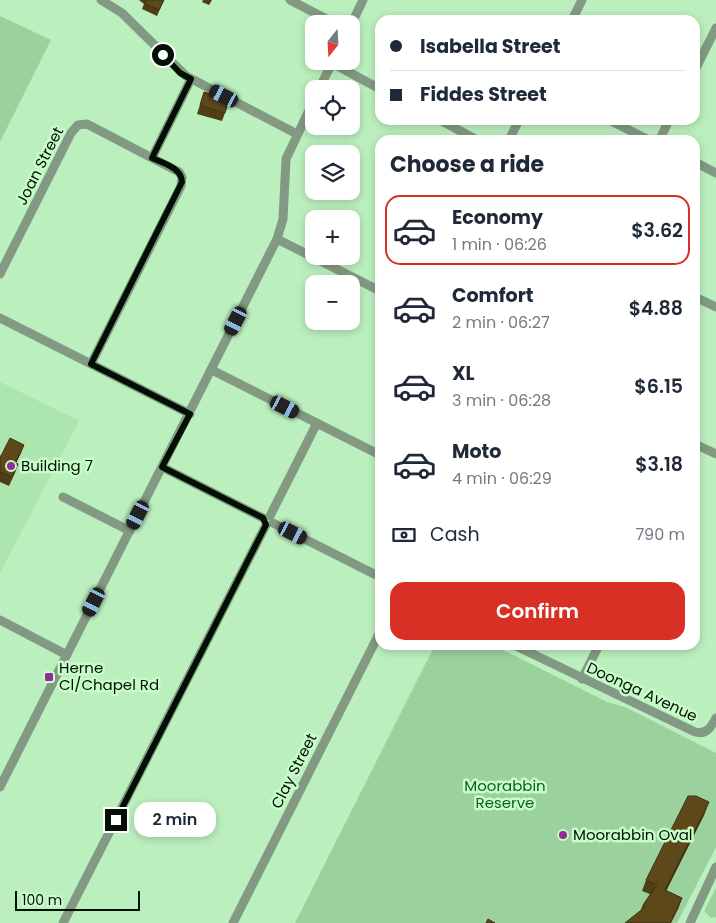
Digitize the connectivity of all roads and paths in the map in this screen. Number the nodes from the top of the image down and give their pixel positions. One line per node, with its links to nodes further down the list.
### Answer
1 (101, 0): 5 (street)
2 (290, 0): 6 (street)
3 (363, 0): 7 (street)
4 (582, 0): 8 (street)
5 (111, 2): 12 (street)
6 (319, 15)
7 (356, 15)
8 (574, 15)
9 (715, 34): 10 (street)
10 (700, 61)
11 (347, 70): 13 (street)
12 (191, 79): 17 (street); 20 (street)
13 (375, 85)
14 (305, 118): 17 (street)
15 (449, 125): 18 (street)
16 (618, 125): 19 (street)
17 (297, 134): 23 (street)
18 (468, 135)
19 (639, 135)
20 (152, 158): 24 (street, Joan Street); 29 (street)
21 (700, 165): 22 (street)
22 (716, 173)
23 (277, 239): 25 (street); 30 (street)
24 (0, 274)
25 (375, 288)
26 (700, 299): 27 (street)
27 (716, 307)
28 (0, 318): 29 (street)
29 (91, 364): 31 (street)
30 (212, 370): 31 (street); 32 (street)
31 (190, 414): 36 (street)
32 (317, 423): 34 (street); 38 (street)
33 (700, 449): 35 (street)
34 (375, 452)
35 (716, 454)
36 (162, 467): 38 (street); 39 (street)
37 (63, 497): 39 (street)
38 (268, 521): 40 (street); 50 (street)
39 (130, 531): 45 (street)
40 (375, 574)
41 (0, 620): 45 (street)
42 (375, 642): 51 (street, Clay Street)
43 (524, 650): 46 (street, Doonga Avenue)
44 (596, 650): 46 (street)
45 (67, 655): 48 (street)
46 (582, 679): 47 (street, Doonga Avenue)
47 (716, 718)
48 (1, 784)
49 (716, 867): 52 (street)
50 (63, 923)
51 (233, 923)
52 (690, 923)

